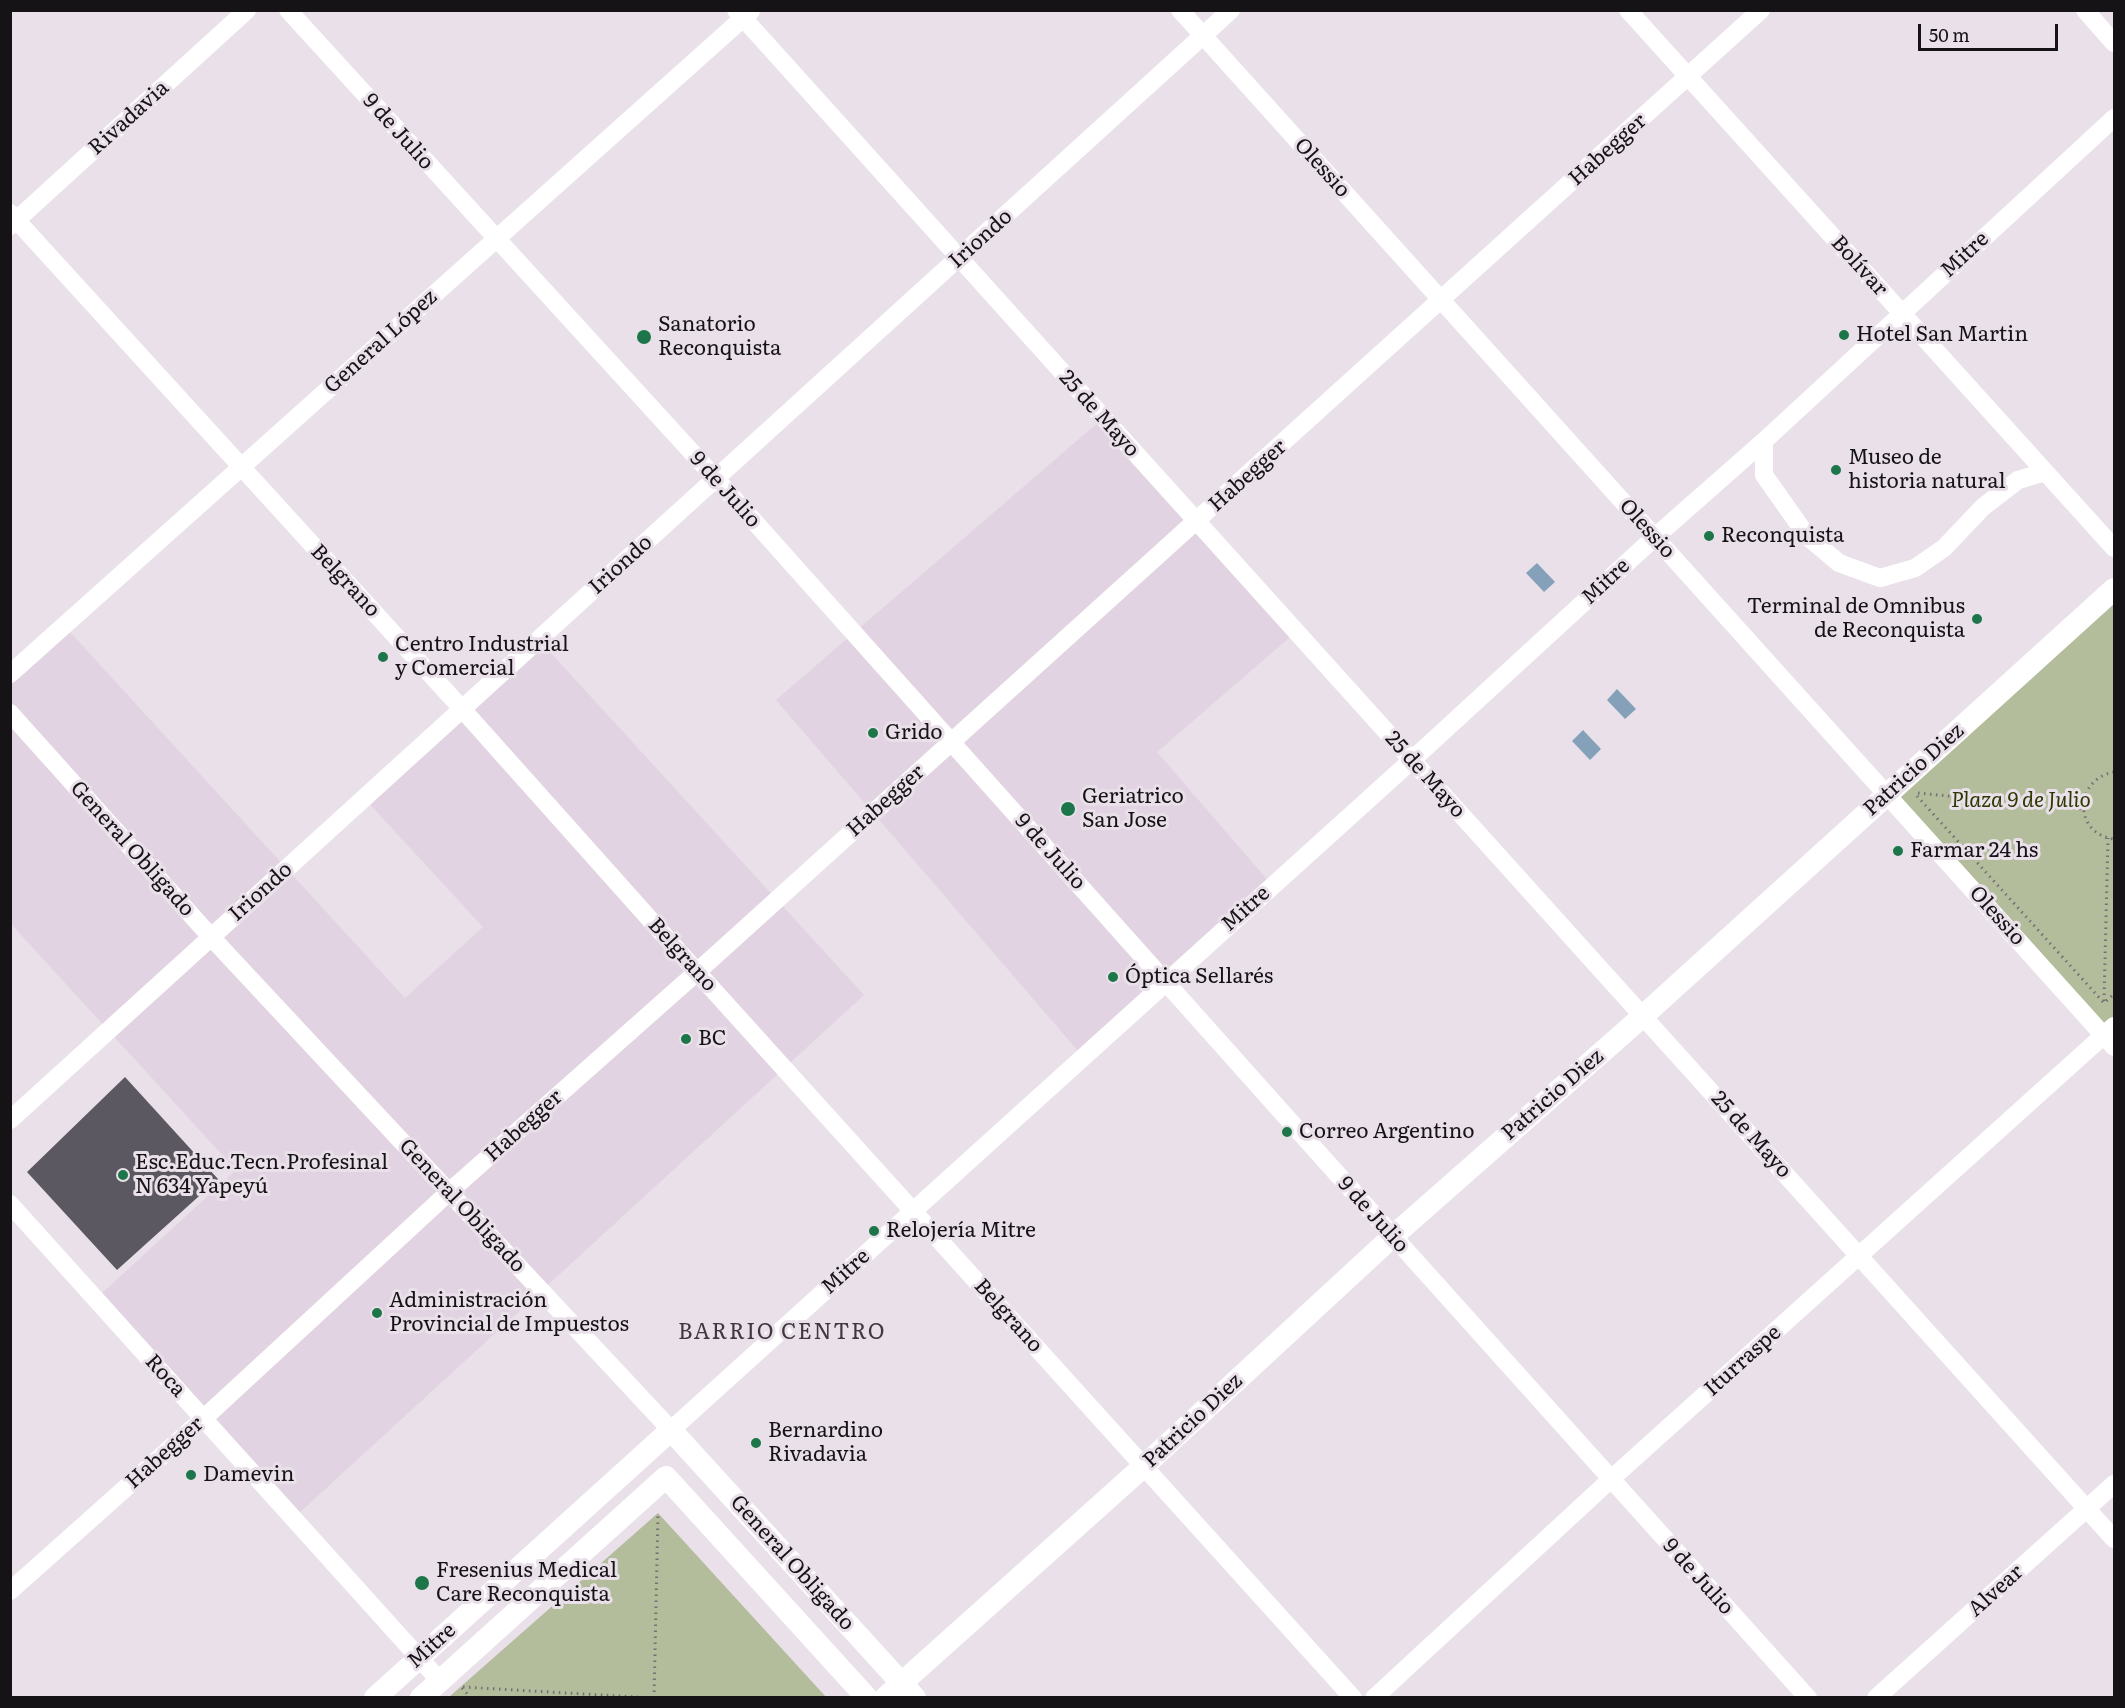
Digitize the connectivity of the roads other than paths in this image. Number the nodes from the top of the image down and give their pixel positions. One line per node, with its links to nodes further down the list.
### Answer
1 (247, 10): 13 (street, Rivadavia)
2 (288, 10): 14 (street, 9 de Julio)
3 (1180, 10): 9 (street, Olessio)
4 (1231, 10): 9 (street, Iriondo)
5 (1628, 10): 11 (street, Bolívar)
6 (1761, 10): 11 (street, Habegger)
7 (2085, 10): 10 (street)
8 (743, 13): 14 (street, General López); 15 (street, 25 de Mayo)
9 (1203, 36): 15 (street, Iriondo); 16 (street, Olessio)
10 (2115, 43)
11 (1688, 77): 16 (street, Habegger); 17 (street, Bolívar)
12 (2115, 118): 17 (street, Mitre)
13 (13, 220): 19 (street, Belgrano)
14 (495, 239): 19 (street, General López); 21 (street, 9 de Julio)
15 (960, 259): 21 (street, Iriondo); 22 (street, 25 de Mayo)
16 (1441, 300): 22 (street, Habegger); 23 (street, Olessio)
17 (1902, 313): 18 (street, Mitre); 20 (street, Bolívar)
18 (1764, 441): 20 (street); 23 (street, Mitre)
19 (242, 468): 26 (street, General López); 27 (street, Belgrano)
20 (2045, 472): 24 (street, Bolívar)
21 (716, 479): 27 (street, Iriondo); 29 (street, 9 de Julio)
22 (1197, 522): 29 (street, Habegger); 30 (street, 25 de Mayo)
23 (1655, 537): 30 (street, Mitre); 31 (street, Olessio)
24 (2115, 549)
25 (2115, 589): 31 (main road, Patricio Diez)
26 (10, 674)
27 (463, 710): 32 (street, Iriondo); 33 (street, Belgrano)
28 (10, 713): 32 (street, General Obligado)
29 (951, 742): 33 (street, Habegger); 34 (street, 9 de Julio)
30 (1412, 760): 34 (street, Mitre); 35 (street, 25 de Mayo)
31 (1887, 794): 35 (main road, Patricio Diez); 36 (street, Olessio)
32 (211, 937): 37 (street, Iriondo); 38 (street, General Obligado)
33 (697, 972): 38 (street, Habegger); 40 (street, Belgrano)
34 (1166, 981): 40 (street, Mitre); 41 (street, 9 de Julio)
35 (1643, 1016): 41 (main road, Patricio Diez); 42 (street, 25 de Mayo)
36 (2111, 1036): 42 (street, Iturraspe)
37 (10, 1120)
38 (449, 1192): 43 (street, Habegger); 44 (street, General Obligado)
39 (10, 1204): 43 (street, Roca)
40 (914, 1212): 44 (street, Mitre); 45 (street, Belgrano)
41 (1392, 1237): 45 (main road, Patricio Diez); 46 (street, 9 de Julio)
42 (1860, 1256): 46 (street, Iturraspe); 48 (street, 25 de Mayo)
43 (203, 1419): 50 (street, Habegger); 51 (street, Roca)
44 (671, 1430): 51 (main road, Mitre); 53 (main road, General Obligado)
45 (1144, 1466): 53 (main road, Patricio Diez); 57 (street, Belgrano)
46 (1610, 1480): 58 (street, Iturraspe); 59 (street, 9 de Julio)
47 (2115, 1484): 48 (street, Alvear)
48 (2087, 1509): 49 (street, 25 de Mayo); 60 (street, Alvear)
49 (2115, 1539)
50 (10, 1591)
51 (418, 1658): 52 (street, Roca); 54 (main road, Mitre)
52 (440, 1681): 55 (main road, Mitre); 56 (main road, Mitre)
53 (901, 1693)
54 (375, 1698)
55 (421, 1698)
56 (867, 1698)
57 (1353, 1698)
58 (1374, 1698)
59 (1808, 1698)
60 (1876, 1698)

